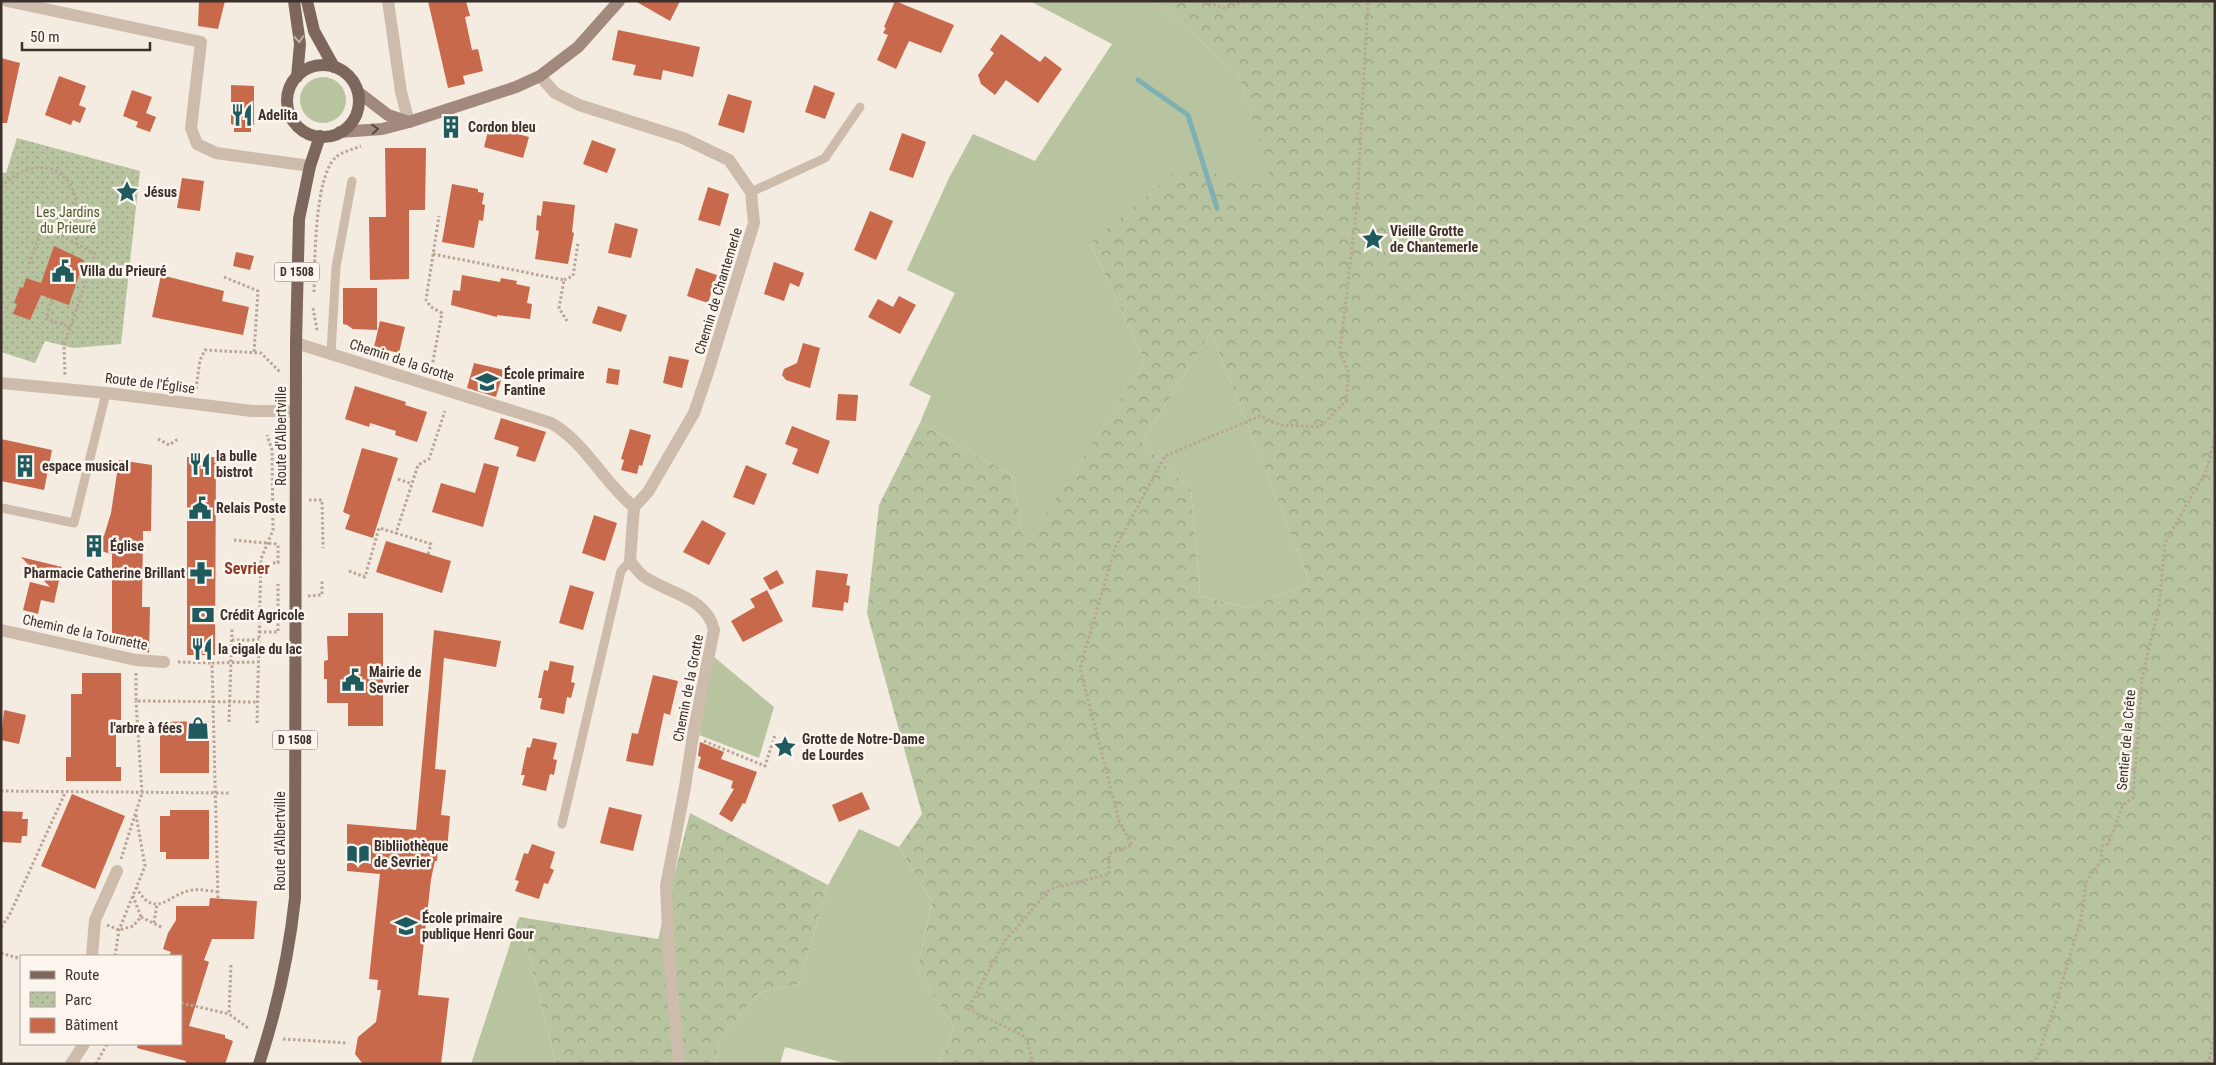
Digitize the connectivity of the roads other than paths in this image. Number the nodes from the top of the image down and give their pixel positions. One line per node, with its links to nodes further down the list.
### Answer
1 (7, 1): 14 (street)
2 (294, 1): 8 (main road, one-way to 8)
3 (307, 1): 6 (main road)
4 (388, 1): 11 (street)
5 (619, 1): 7 (main road)
6 (334, 67): 8 (main road); 9 (main road)
7 (540, 76): 11 (main road); 16 (street, Chemin de Chantemerle)
8 (297, 77): 13 (main road)
9 (358, 92): 11 (main road); 12 (main road)
10 (860, 107): 16 (lane)
11 (410, 122): 12 (main road, one-way to 11)
12 (340, 132): 13 (main road)
13 (320, 136): 14 (main road, Route d'Albertville / D 1508)
14 (310, 166): 17 (main road, Route d'Albertville / D 1508)
15 (352, 181): 18 (lane)
16 (751, 192): 22 (street, Chemin de Chantemerle)
17 (296, 343): 18 (street, Chemin de la Grotte); 21 (main road, Route d'Albertville / D 1508)
18 (331, 352): 22 (street, Chemin de la Grotte)
19 (1, 383): 20 (street, Route de l'Église)
20 (106, 392): 21 (street, Route de l'Église); 23 (lane)
21 (296, 411): 32 (main road, Route d'Albertville / D 1508)
22 (634, 507): 24 (street)
23 (2, 508)
24 (630, 561): 27 (lane); 33 (street, Chemin de la Grotte)
25 (1, 630): 26 (street, Chemin de la Tournette)
26 (164, 662)
27 (562, 824)
28 (117, 871): 29 (street)
29 (92, 955)
30 (83, 1045): 31 (street)
31 (71, 1064)
32 (259, 1064)
33 (679, 1064)

